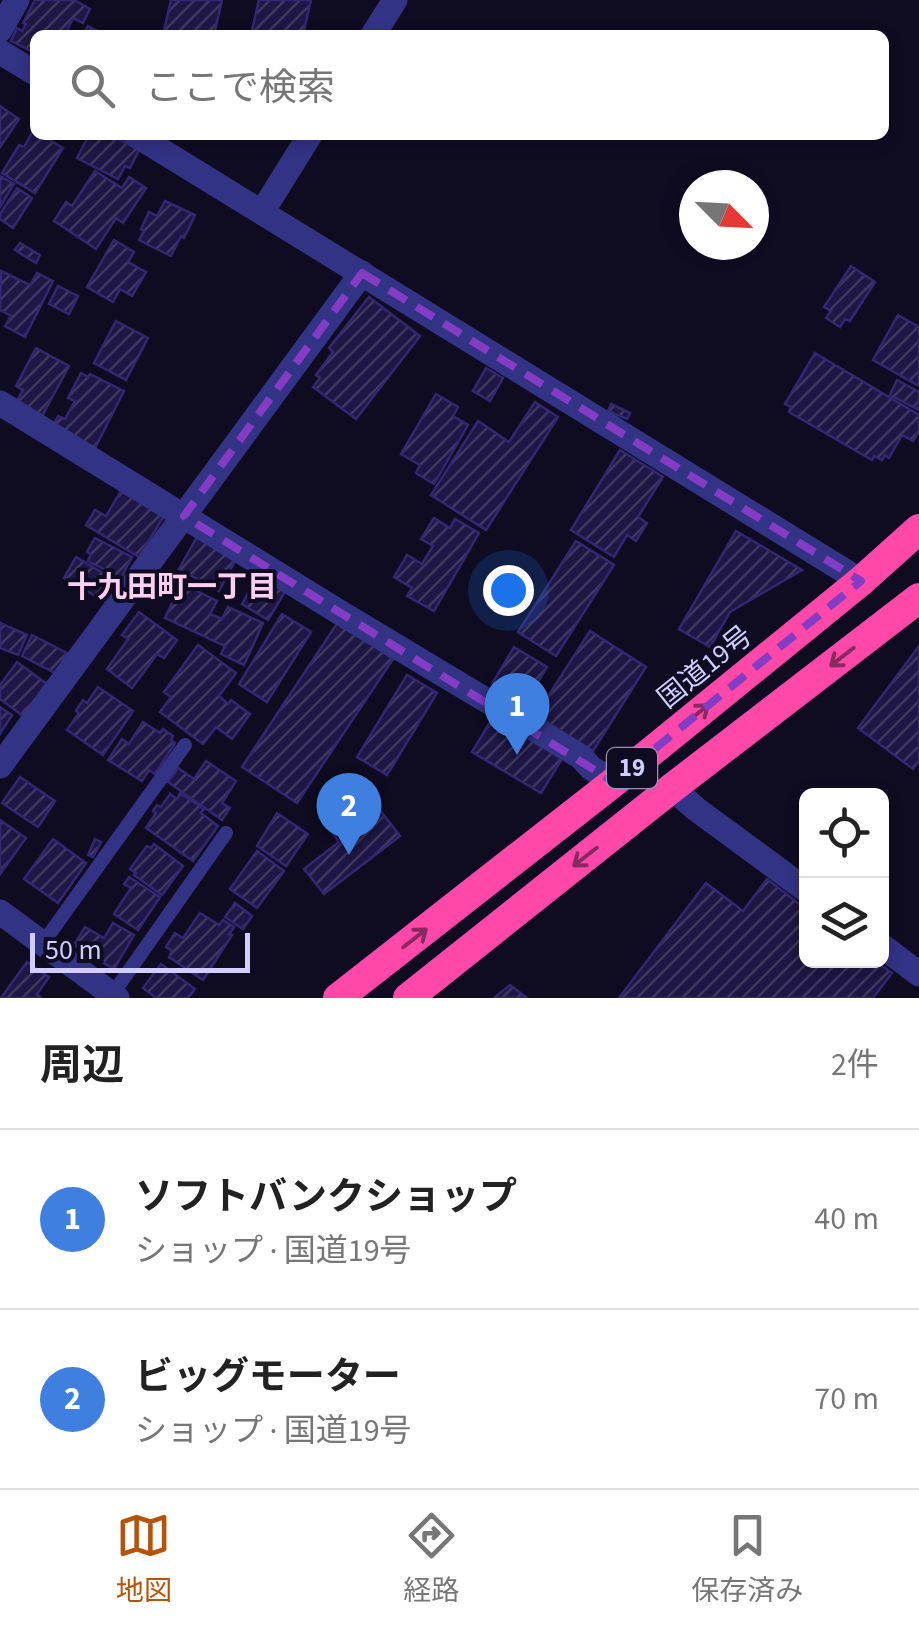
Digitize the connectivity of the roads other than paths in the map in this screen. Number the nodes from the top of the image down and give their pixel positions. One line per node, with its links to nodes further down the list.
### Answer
1 (17, 0): 3 (street)
2 (394, 0): 4 (street)
3 (0, 30)
4 (376, 30)
5 (0, 52): 6 (street)
6 (30, 70)
7 (144, 140): 9 (street)
8 (307, 140): 9 (street)
9 (262, 212): 10 (street)
10 (362, 274): 12 (street); 14 (street)
11 (0, 403): 12 (street)
12 (184, 516): 17 (street); 18 (street)
13 (919, 529): 14 (highway, 国道19号 / 19)
14 (861, 581): 18 (highway, 国道19号 / 19, one-way to 14)
15 (919, 598): 19 (highway, 19, one-way to 19)
16 (185, 744): 23 (lane)
17 (0, 766)
18 (614, 782): 27 (highway, 国道19号 / 19, one-way to 18)
19 (672, 788): 21 (street); 28 (highway, 19, one-way to 28)
20 (226, 834): 26 (lane)
21 (799, 885)
22 (0, 912): 23 (street)
23 (43, 944): 26 (street)
24 (889, 951): 25 (street)
25 (919, 974)
26 (114, 996)
27 (338, 998)
28 (408, 998)

